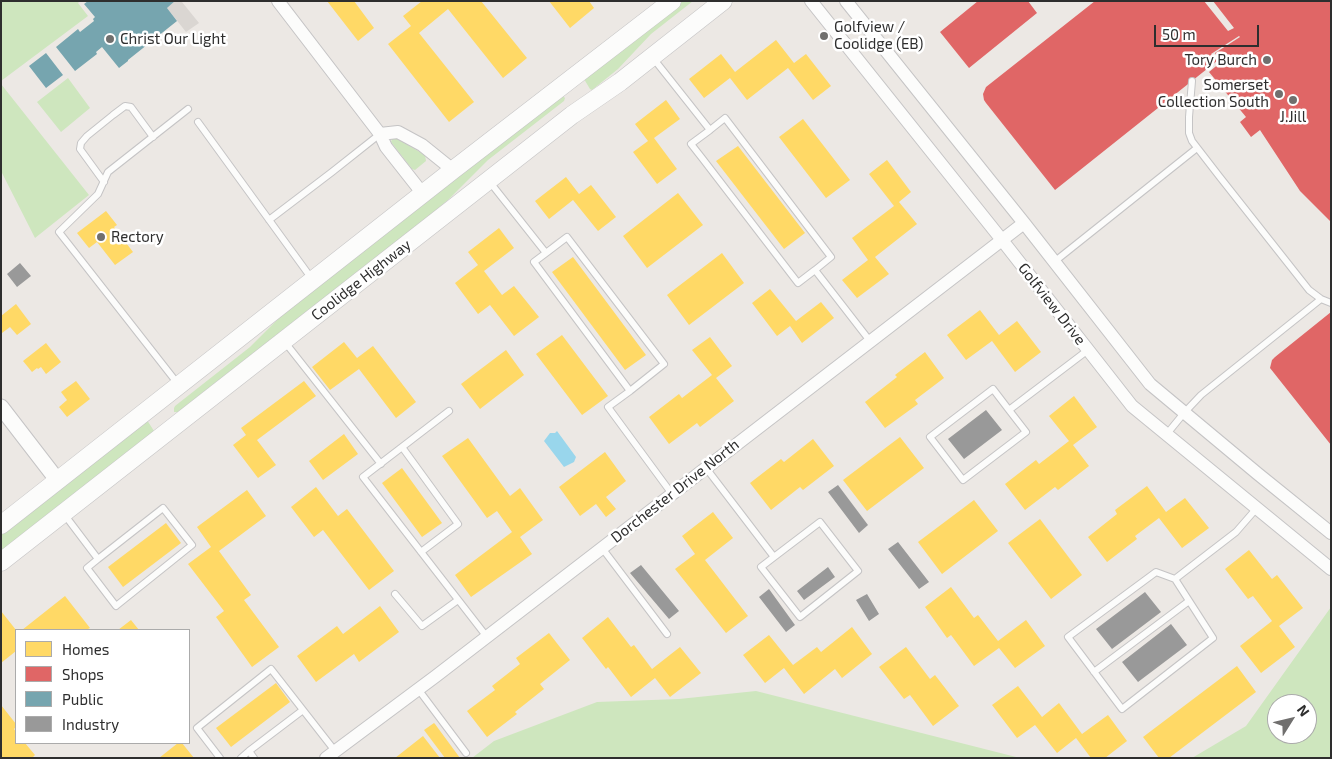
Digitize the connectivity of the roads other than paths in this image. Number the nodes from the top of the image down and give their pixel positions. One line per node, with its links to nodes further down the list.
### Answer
1 (278, 1): 13 (street)
2 (672, 1): 8 (main road, Coolidge Highway)
3 (723, 1): 6 (main road, Coolidge Highway)
4 (811, 1): 22 (street, Golfview Drive)
5 (846, 1): 21 (street, Golfview Drive)
6 (652, 56): 10 (main road, Coolidge Highway); 12 (lane)
7 (1192, 81): 15 (lane)
8 (566, 83): 10 (main road); 16 (main road, Coolidge Highway)
9 (188, 109): 14 (lane)
10 (572, 115): 17 (main road, Coolidge Highway)
11 (198, 122): 20 (lane)
12 (710, 130): 25 (lane); 25 (lane)
13 (380, 134): 16 (street); 19 (street); 20 (lane)
14 (153, 137): 18 (lane); 18 (lane)
15 (1197, 148): 24 (lane); 27 (lane)
16 (453, 170): 19 (main road, Coolidge Highway)
17 (488, 180): 23 (lane); 29 (main road, Coolidge Highway)
18 (104, 182): 32 (lane)
19 (423, 194): 26 (main road, Coolidge Highway)
20 (269, 220): 26 (lane)
21 (1024, 223): 22 (street, Dorchester Drive North); 24 (street, Golfview Drive)
22 (1002, 240): 30 (street, Dorchester Drive North); 31 (street, Golfview Drive)
23 (546, 252): 33 (lane); 33 (lane)
24 (1054, 262): 38 (street, Golfview Drive)
25 (815, 270): 30 (lane)
26 (313, 280): 32 (main road, Coolidge Highway)
27 (1321, 299): 28 (lane); 38 (lane)
28 (1331, 303)
29 (283, 340): 39 (main road, Coolidge Highway); 42 (lane)
30 (870, 342): 43 (street, Dorchester Drive North)
31 (1088, 350): 36 (lane); 40 (street, Golfview Drive)
32 (179, 385): 34 (main road, Coolidge Highway)
33 (630, 391): 45 (lane)
34 (162, 398): 39 (main road); 44 (main road, Coolidge Highway)
35 (1, 407): 44 (street)
36 (1009, 410): 36 (lane)
37 (448, 411): 41 (lane)
38 (1184, 413): 40 (lane); 49 (street, Golfview Drive)
39 (173, 427): 47 (main road, Coolidge Highway)
40 (1166, 435): 46 (street, Golfview Drive)
41 (402, 447): 42 (lane); 51 (lane)
42 (381, 464): 51 (lane)
43 (706, 468): 45 (street, Dorchester Drive North); 52 (lane)
44 (58, 481): 48 (main road, Coolidge Highway)
45 (672, 494): 50 (street, Dorchester Drive North)
46 (1256, 509): 55 (street, Golfview Drive); 56 (lane)
47 (63, 513): 53 (lane); 54 (main road, Coolidge Highway)
48 (1, 525)
49 (1331, 533)
50 (602, 548): 60 (lane); 61 (street, Dorchester Drive North)
51 (421, 552): 58 (lane)
52 (774, 557): 52 (lane)
53 (98, 559): 53 (lane)
54 (1, 562)
55 (1331, 569)
56 (1175, 579): 59 (lane); 62 (lane)
57 (395, 594): 58 (lane)
58 (458, 600): 61 (lane)
59 (1189, 602): 62 (lane); 62 (lane)
60 (667, 634)
61 (487, 637): 63 (street, Dorchester Drive North)
62 (1094, 672)
63 (418, 690): 66 (lane); 67 (street, Dorchester Drive North)
64 (302, 710): 65 (lane); 67 (lane); 68 (lane)
65 (249, 751): 69 (lane); 70 (lane)
66 (466, 753)
67 (330, 754)
68 (220, 758)
69 (241, 758)
70 (254, 758)

